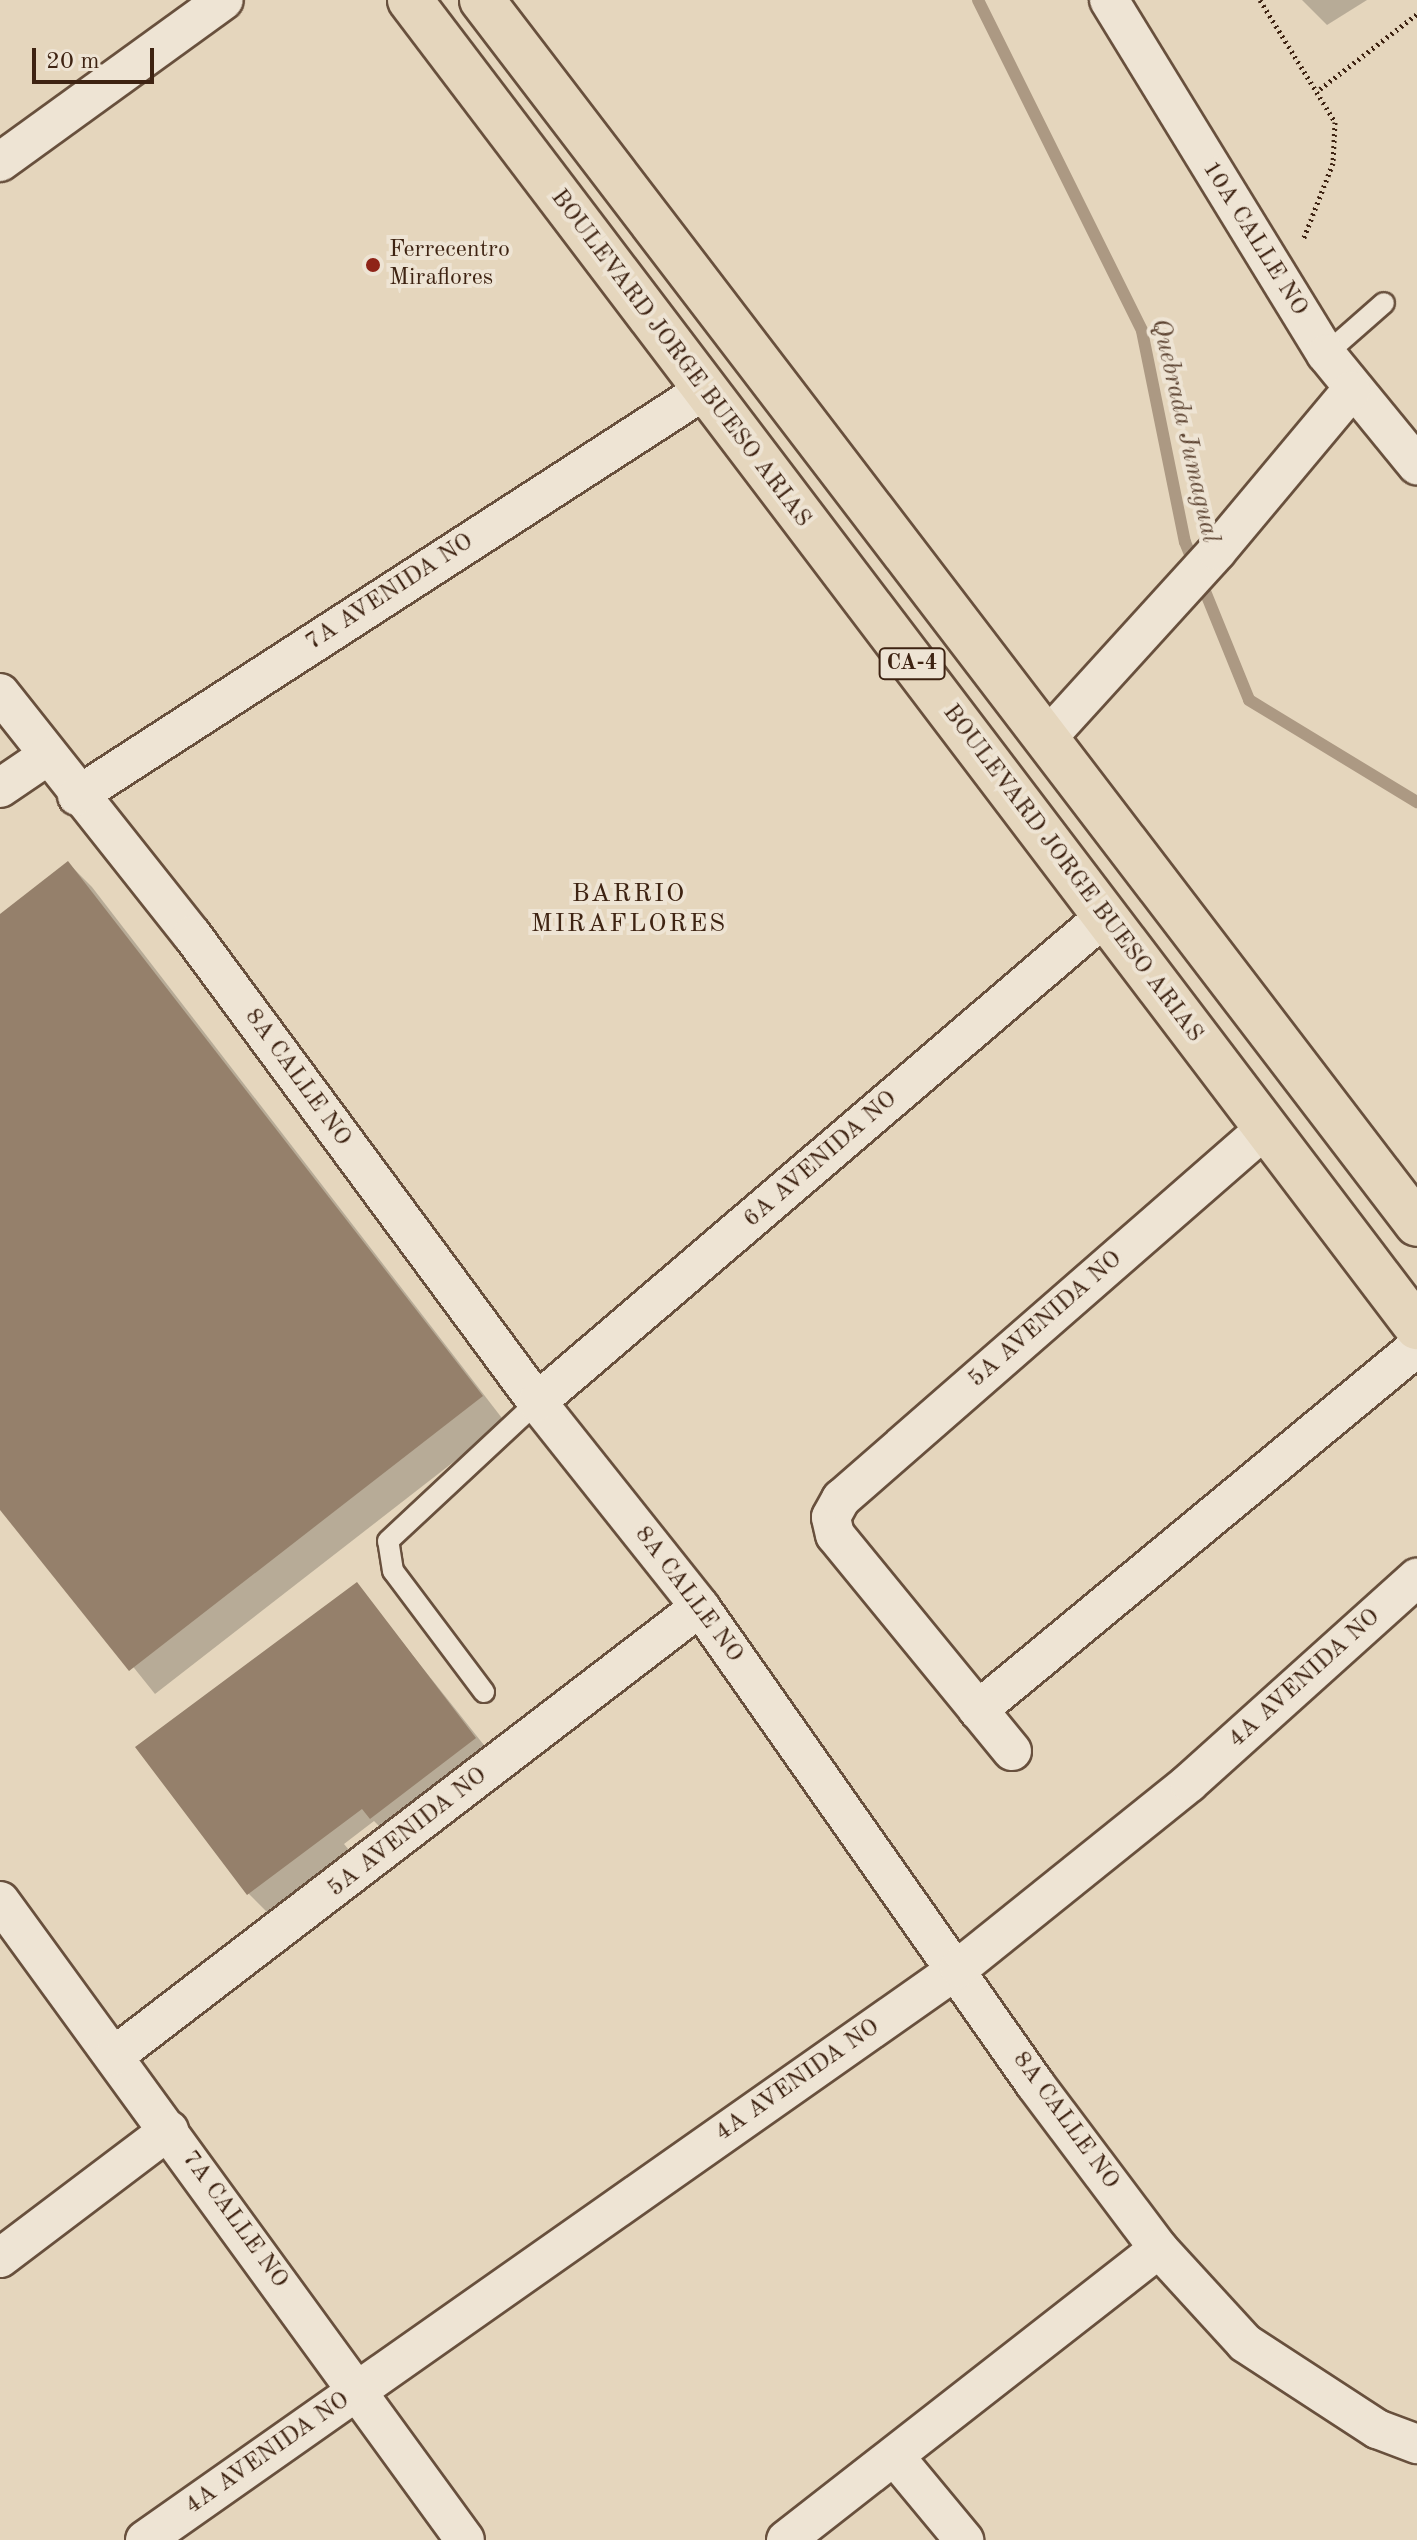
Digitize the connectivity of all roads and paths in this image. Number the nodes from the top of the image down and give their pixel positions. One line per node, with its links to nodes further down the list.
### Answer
1 (224, 0): 8 (street)
2 (410, 0): 12 (main road, BOULEVARD JORGE BUESO ARIAS / CA-4)
3 (482, 0): 16 (main road, CA-4)
4 (1109, 0): 9 (street, 10A CALLE NO)
5 (1260, 0): 7 (path)
6 (1417, 14): 7 (path)
7 (1320, 89): 9 (path)
8 (0, 162)
9 (1281, 284): 11 (street, 10A CALLE NO)
10 (1384, 303): 11 (lane)
11 (1326, 354): 13 (street, 10A CALLE NO)
12 (703, 391): 19 (street, 7A AVENIDA NO); 20 (main road, BOULEVARD JORGE BUESO ARIAS / CA-4)
13 (1351, 391): 14 (street, 10A CALLE NO); 16 (street)
14 (1417, 465)
15 (0, 693): 17 (street, 8A CALLE NO)
16 (1048, 737): 22 (main road, CA-4)
17 (47, 756): 18 (street); 19 (street, 8A CALLE NO)
18 (0, 788)
19 (77, 796): 25 (street, 8A CALLE NO)
20 (1104, 917): 21 (main road, BOULEVARD JORGE BUESO ARIAS / CA-4); 25 (street, 6A AVENIDA NO)
21 (1266, 1128): 23 (main road, BOULEVARD JORGE BUESO ARIAS / CA-4); 29 (street, 5A AVENIDA NO)
22 (1417, 1224)
23 (1417, 1327)
24 (1417, 1347): 29 (street)
25 (537, 1402): 27 (street, 8A CALLE NO); 28 (lane)
26 (1417, 1578): 32 (street, 4A AVENIDA NO)
27 (700, 1607): 32 (street, 8A CALLE NO); 33 (street, 5A AVENIDA NO)
28 (484, 1692)
29 (978, 1710): 30 (street)
30 (1012, 1751)
31 (0, 1901): 33 (street, 7A CALLE NO)
32 (959, 1968): 35 (street, 8A CALLE NO); 37 (street, 4A AVENIDA NO)
33 (114, 2056): 34 (street, 7A CALLE NO)
34 (169, 2130): 36 (street); 37 (street, 7A CALLE NO)
35 (1159, 2249): 38 (street, 8A CALLE NO); 39 (street)
36 (0, 2258)
37 (359, 2390): 40 (street, 4A AVENIDA NO); 41 (street, 7A CALLE NO)
38 (1417, 2444)
39 (896, 2458): 42 (street); 43 (street)
40 (145, 2540)
41 (465, 2540)
42 (786, 2540)
43 (964, 2540)

